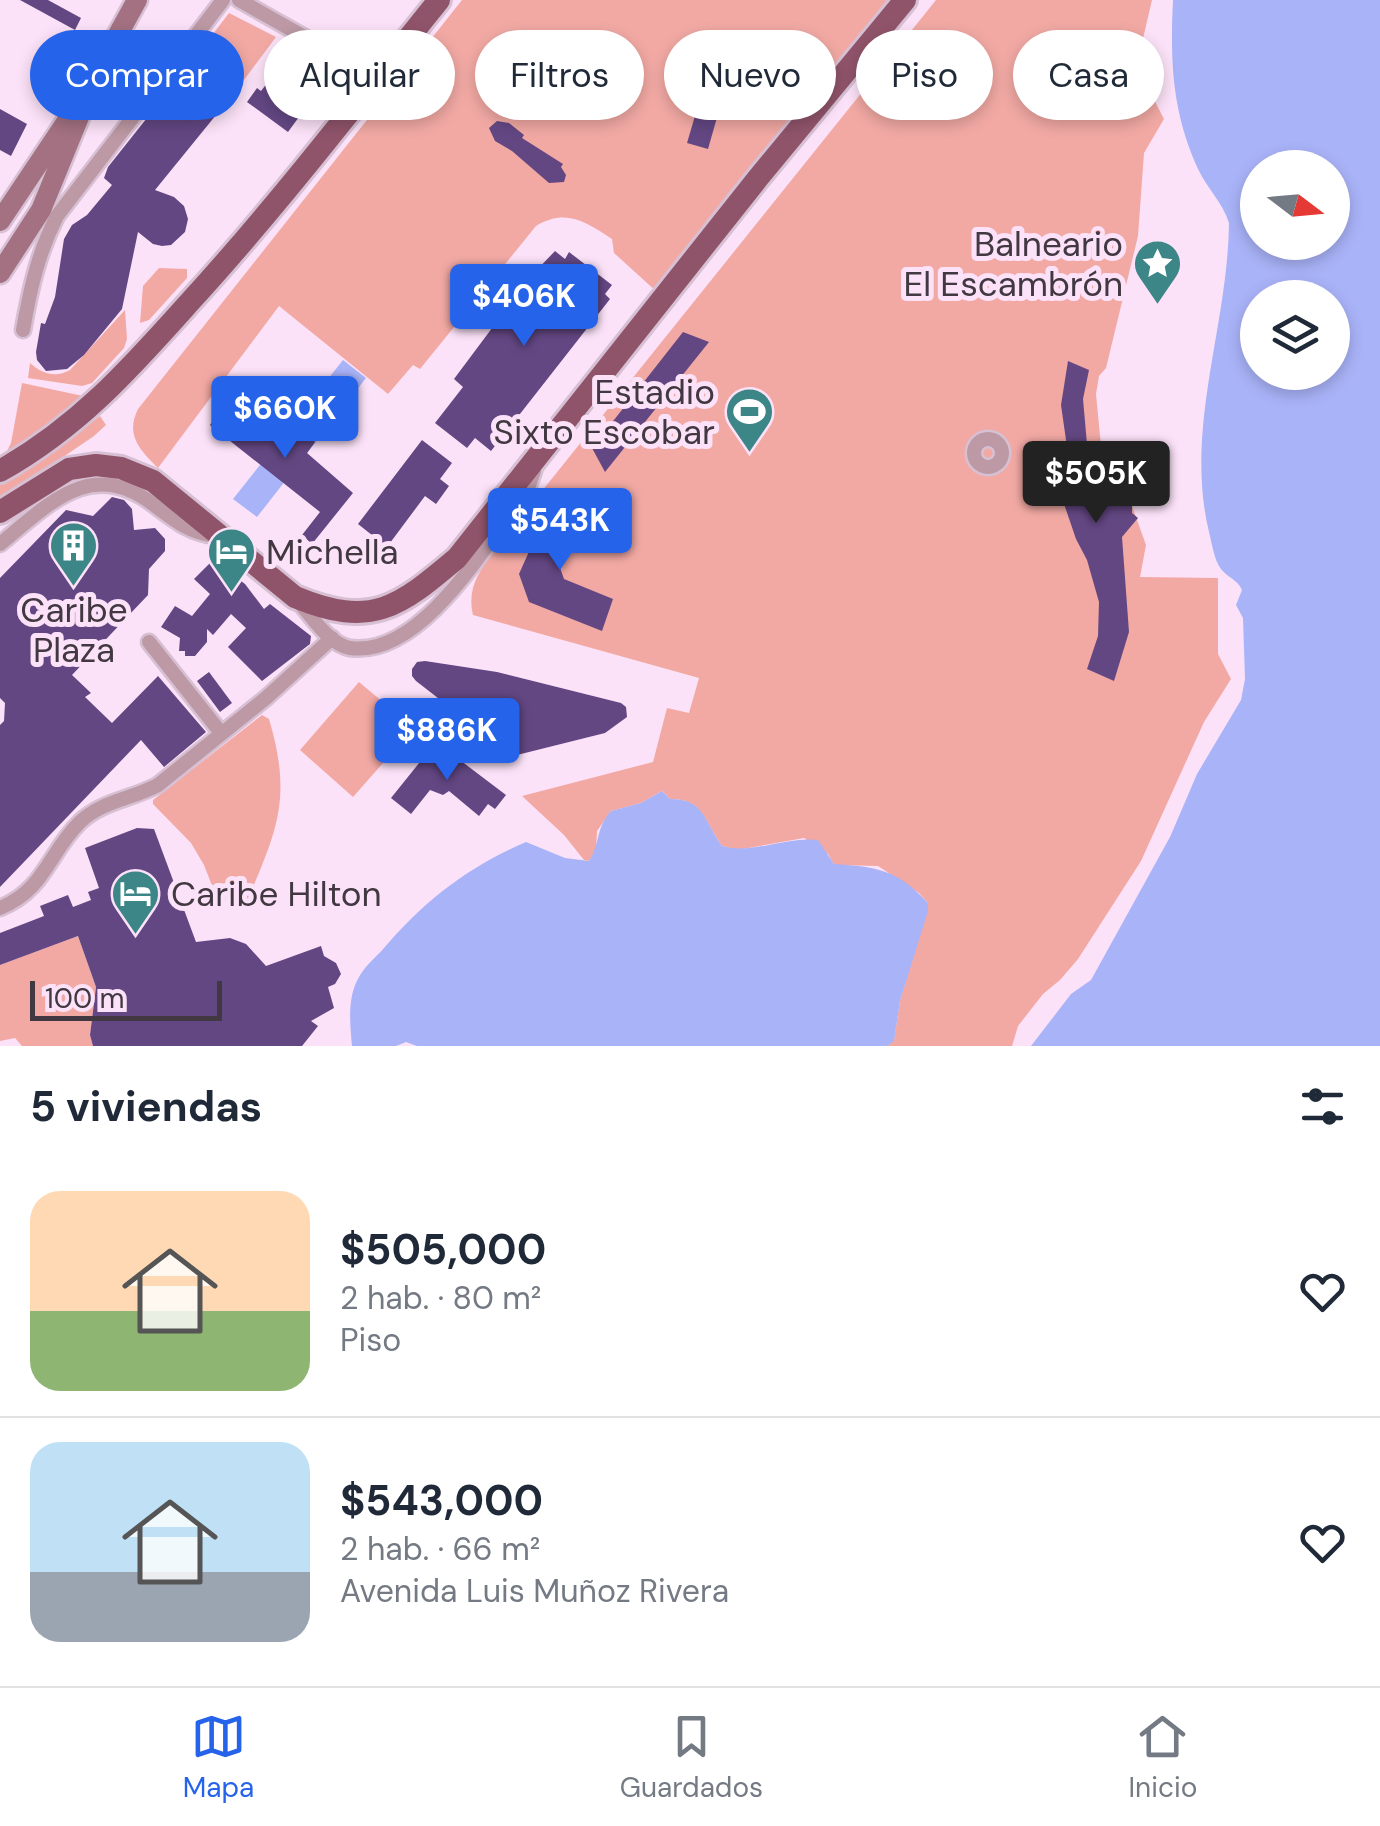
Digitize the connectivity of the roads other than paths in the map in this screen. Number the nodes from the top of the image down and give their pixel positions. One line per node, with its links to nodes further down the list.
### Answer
1 (137, 0): 6 (main road)
2 (223, 0): 14 (street)
3 (239, 0): 7 (street)
4 (439, 0): 8 (main road)
5 (904, 0): 15 (main road)
6 (121, 30)
7 (292, 30)
8 (415, 30)
9 (68, 120): 12 (main road)
10 (78, 120): 13 (main road)
11 (343, 120): 16 (main road)
12 (0, 221)
13 (0, 272)
14 (23, 330)
15 (542, 452): 20 (main road); 21 (street)
16 (0, 470)
17 (0, 512): 18 (main road)
18 (219, 536): 19 (street); 20 (main road)
19 (0, 544)
20 (295, 597): 21 (street)
21 (332, 638): 23 (street)
22 (149, 642): 23 (street)
23 (220, 733): 24 (street)
24 (0, 908)

